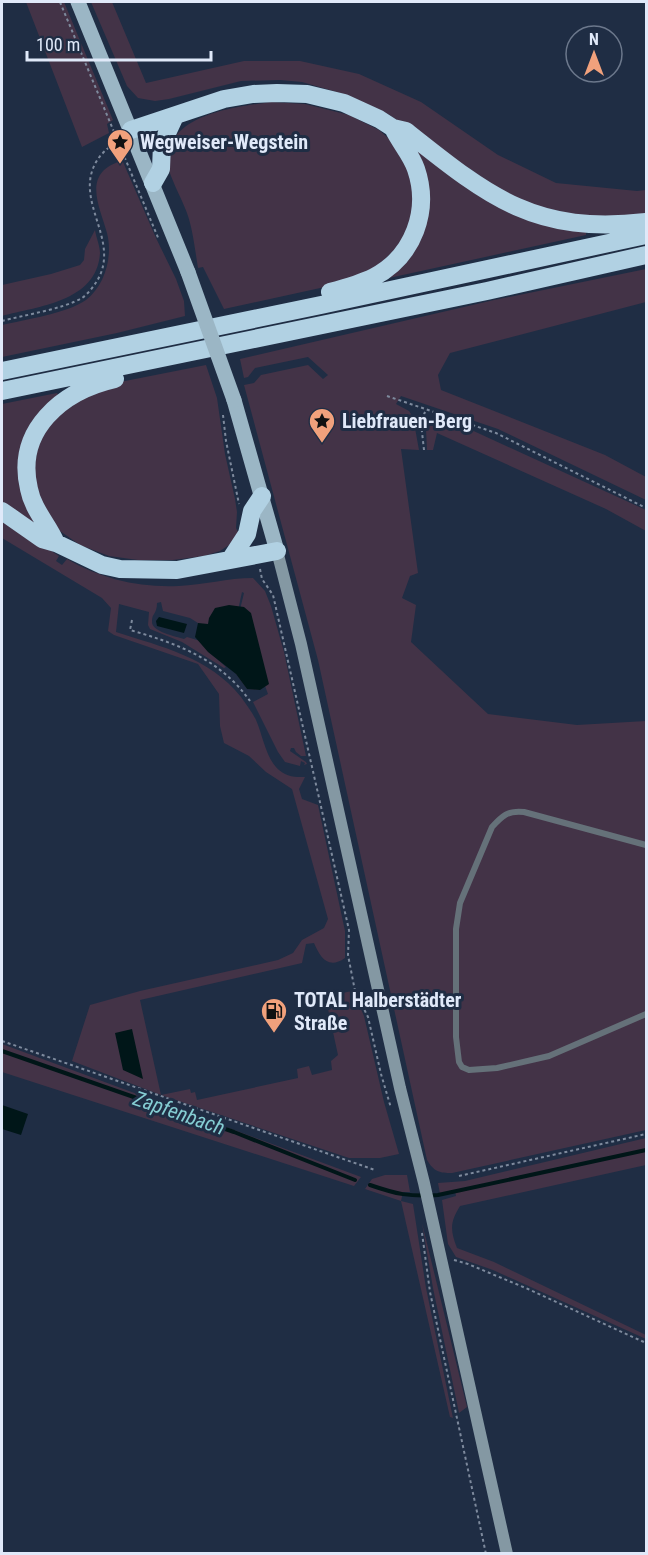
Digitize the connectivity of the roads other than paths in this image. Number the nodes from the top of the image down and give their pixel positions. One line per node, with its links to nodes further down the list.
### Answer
1 (78, 2): 4 (main road)
2 (175, 116): 3 (highway); 4 (highway); 5 (highway)
3 (393, 128): 6 (highway); 9 (highway)
4 (124, 135): 5 (main road)
5 (153, 183): 13 (main road, bridge)
6 (646, 222)
7 (646, 235): 9 (highway)
8 (646, 255): 10 (highway)
9 (321, 305): 11 (highway)
10 (161, 359): 12 (highway); 15 (highway)
11 (2, 371)
12 (2, 391)
13 (262, 496): 16 (main road); 17 (highway)
14 (2, 511): 15 (highway)
15 (56, 543): 17 (highway)
16 (277, 551): 17 (highway); 20 (main road)
17 (230, 560)
18 (646, 845): 19 (lane)
19 (646, 1014)
20 (507, 1554)

